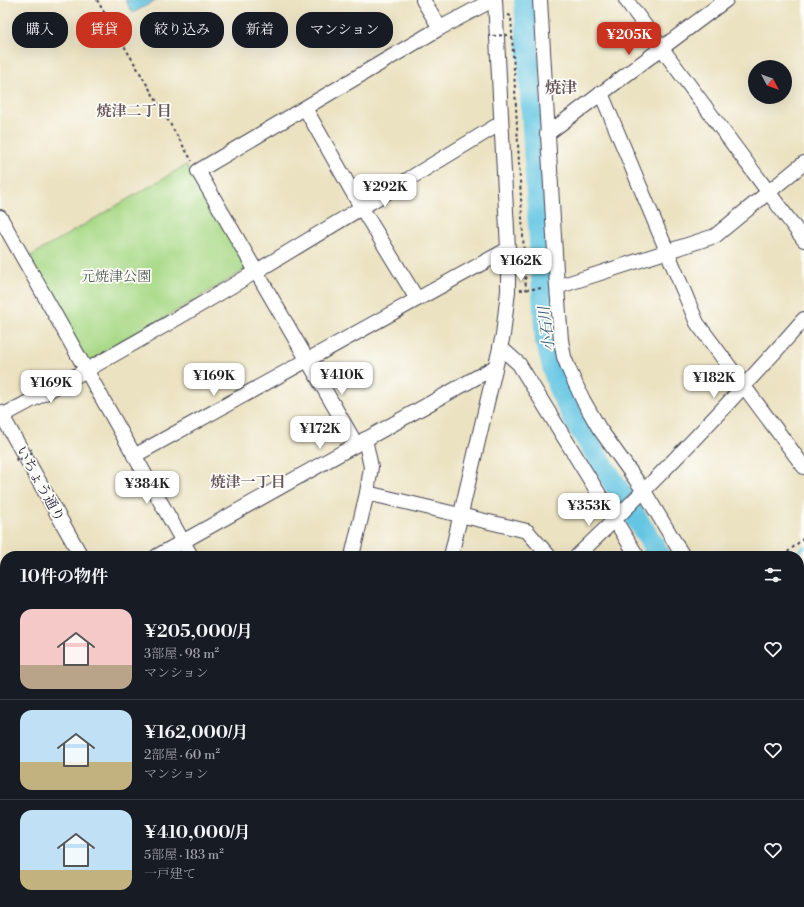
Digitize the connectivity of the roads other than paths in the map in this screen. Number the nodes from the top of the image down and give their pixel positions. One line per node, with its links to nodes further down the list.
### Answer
1 (423, 0): 7 (street)
2 (489, 0): 7 (street)
3 (495, 0): 11 (street)
4 (540, 0): 12 (street)
5 (626, 0): 8 (street)
6 (726, 0): 8 (street)
7 (440, 28): 10 (street)
8 (661, 48): 9 (street); 14 (street)
9 (601, 93): 12 (street); 19 (street)
10 (305, 108): 15 (street); 20 (street)
11 (501, 123): 15 (street); 18 (street)
12 (547, 134): 21 (street)
13 (804, 163): 14 (street)
14 (769, 193): 17 (street); 19 (street)
15 (361, 207): 20 (street); 22 (street)
16 (0, 217): 27 (street)
17 (804, 240)
18 (508, 249): 22 (street); 24 (street)
19 (667, 252): 21 (street); 28 (street)
20 (255, 271): 25 (street); 27 (street)
21 (552, 288): 34 (street)
22 (417, 299): 25 (street)
23 (804, 319): 28 (street)
24 (500, 347): 26 (street); 36 (street)
25 (306, 360): 30 (street); 31 (street)
26 (496, 367): 30 (street); 35 (street)
27 (87, 370): 29 (street); 31 (street)
28 (744, 387): 32 (street); 34 (street)
29 (1, 415): 38 (street, いちょう通り)
30 (360, 442): 33 (street); 37 (street)
31 (134, 456): 37 (street)
32 (804, 467)
33 (367, 493): 35 (street); 41 (street)
34 (642, 493): 36 (street); 46 (street)
35 (461, 515): 42 (street); 43 (street)
36 (616, 519): 44 (street); 45 (street)
37 (183, 541): 39 (street); 40 (street)
38 (78, 551)
39 (166, 551)
40 (188, 551)
41 (353, 551)
42 (452, 551)
43 (545, 551)
44 (582, 551)
45 (634, 551)
46 (680, 551)

